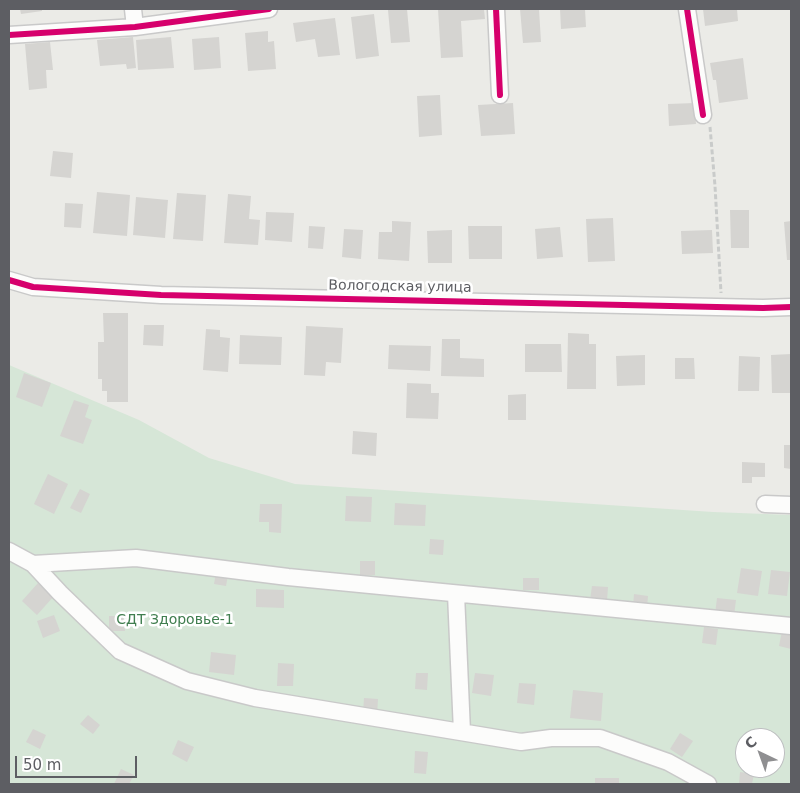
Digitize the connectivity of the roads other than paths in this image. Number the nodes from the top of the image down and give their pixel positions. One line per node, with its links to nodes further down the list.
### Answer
1 (133, 9): 5 (street)
2 (269, 9): 5 (street)
3 (496, 9): 7 (street)
4 (687, 9): 8 (street)
5 (135, 27): 6 (street)
6 (9, 35)
7 (500, 94)
8 (703, 115)
9 (9, 280): 10 (street, Вологодская улица)
10 (791, 307)
11 (765, 504): 12 (street)
12 (791, 505)
13 (9, 552): 14 (street)
14 (33, 564): 15 (street); 17 (street)
15 (456, 594): 16 (street); 17 (street)
16 (791, 626)
17 (462, 732): 18 (street)
18 (708, 784)

